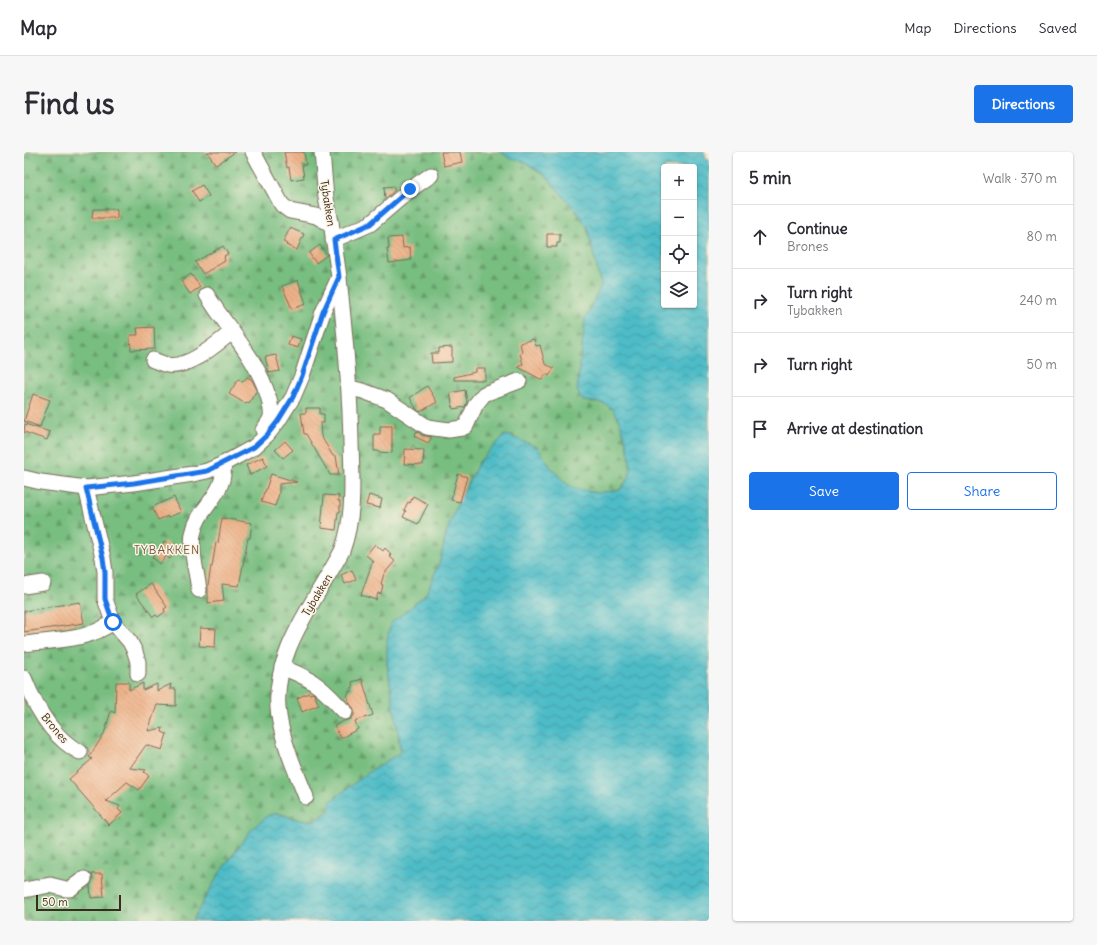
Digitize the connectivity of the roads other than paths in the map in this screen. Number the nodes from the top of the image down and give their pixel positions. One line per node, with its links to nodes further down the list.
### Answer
1 (253, 152): 4 (street)
2 (322, 152): 4 (street, Tybakken)
3 (431, 175): 5 (street)
4 (331, 222): 5 (street, Tybakken)
5 (334, 240): 6 (street, Tybakken)
6 (339, 277): 11 (street, Tybakken); 12 (street)
7 (207, 295): 8 (street)
8 (232, 332): 9 (street); 12 (street)
9 (153, 360)
10 (519, 381): 11 (street)
11 (350, 388): 21 (street, Tybakken)
12 (267, 435): 13 (street)
13 (223, 464): 15 (street); 18 (street)
14 (24, 478): 15 (street)
15 (86, 488): 19 (street)
16 (43, 583): 17 (street)
17 (24, 586)
18 (199, 590)
19 (113, 622): 20 (street); 22 (street)
20 (24, 644)
21 (282, 667): 24 (street); 26 (street, Tybakken)
22 (138, 674)
23 (24, 678): 25 (street, Brones)
24 (345, 712)
25 (80, 752)
26 (306, 797)
27 (84, 879): 28 (street)
28 (24, 890)

